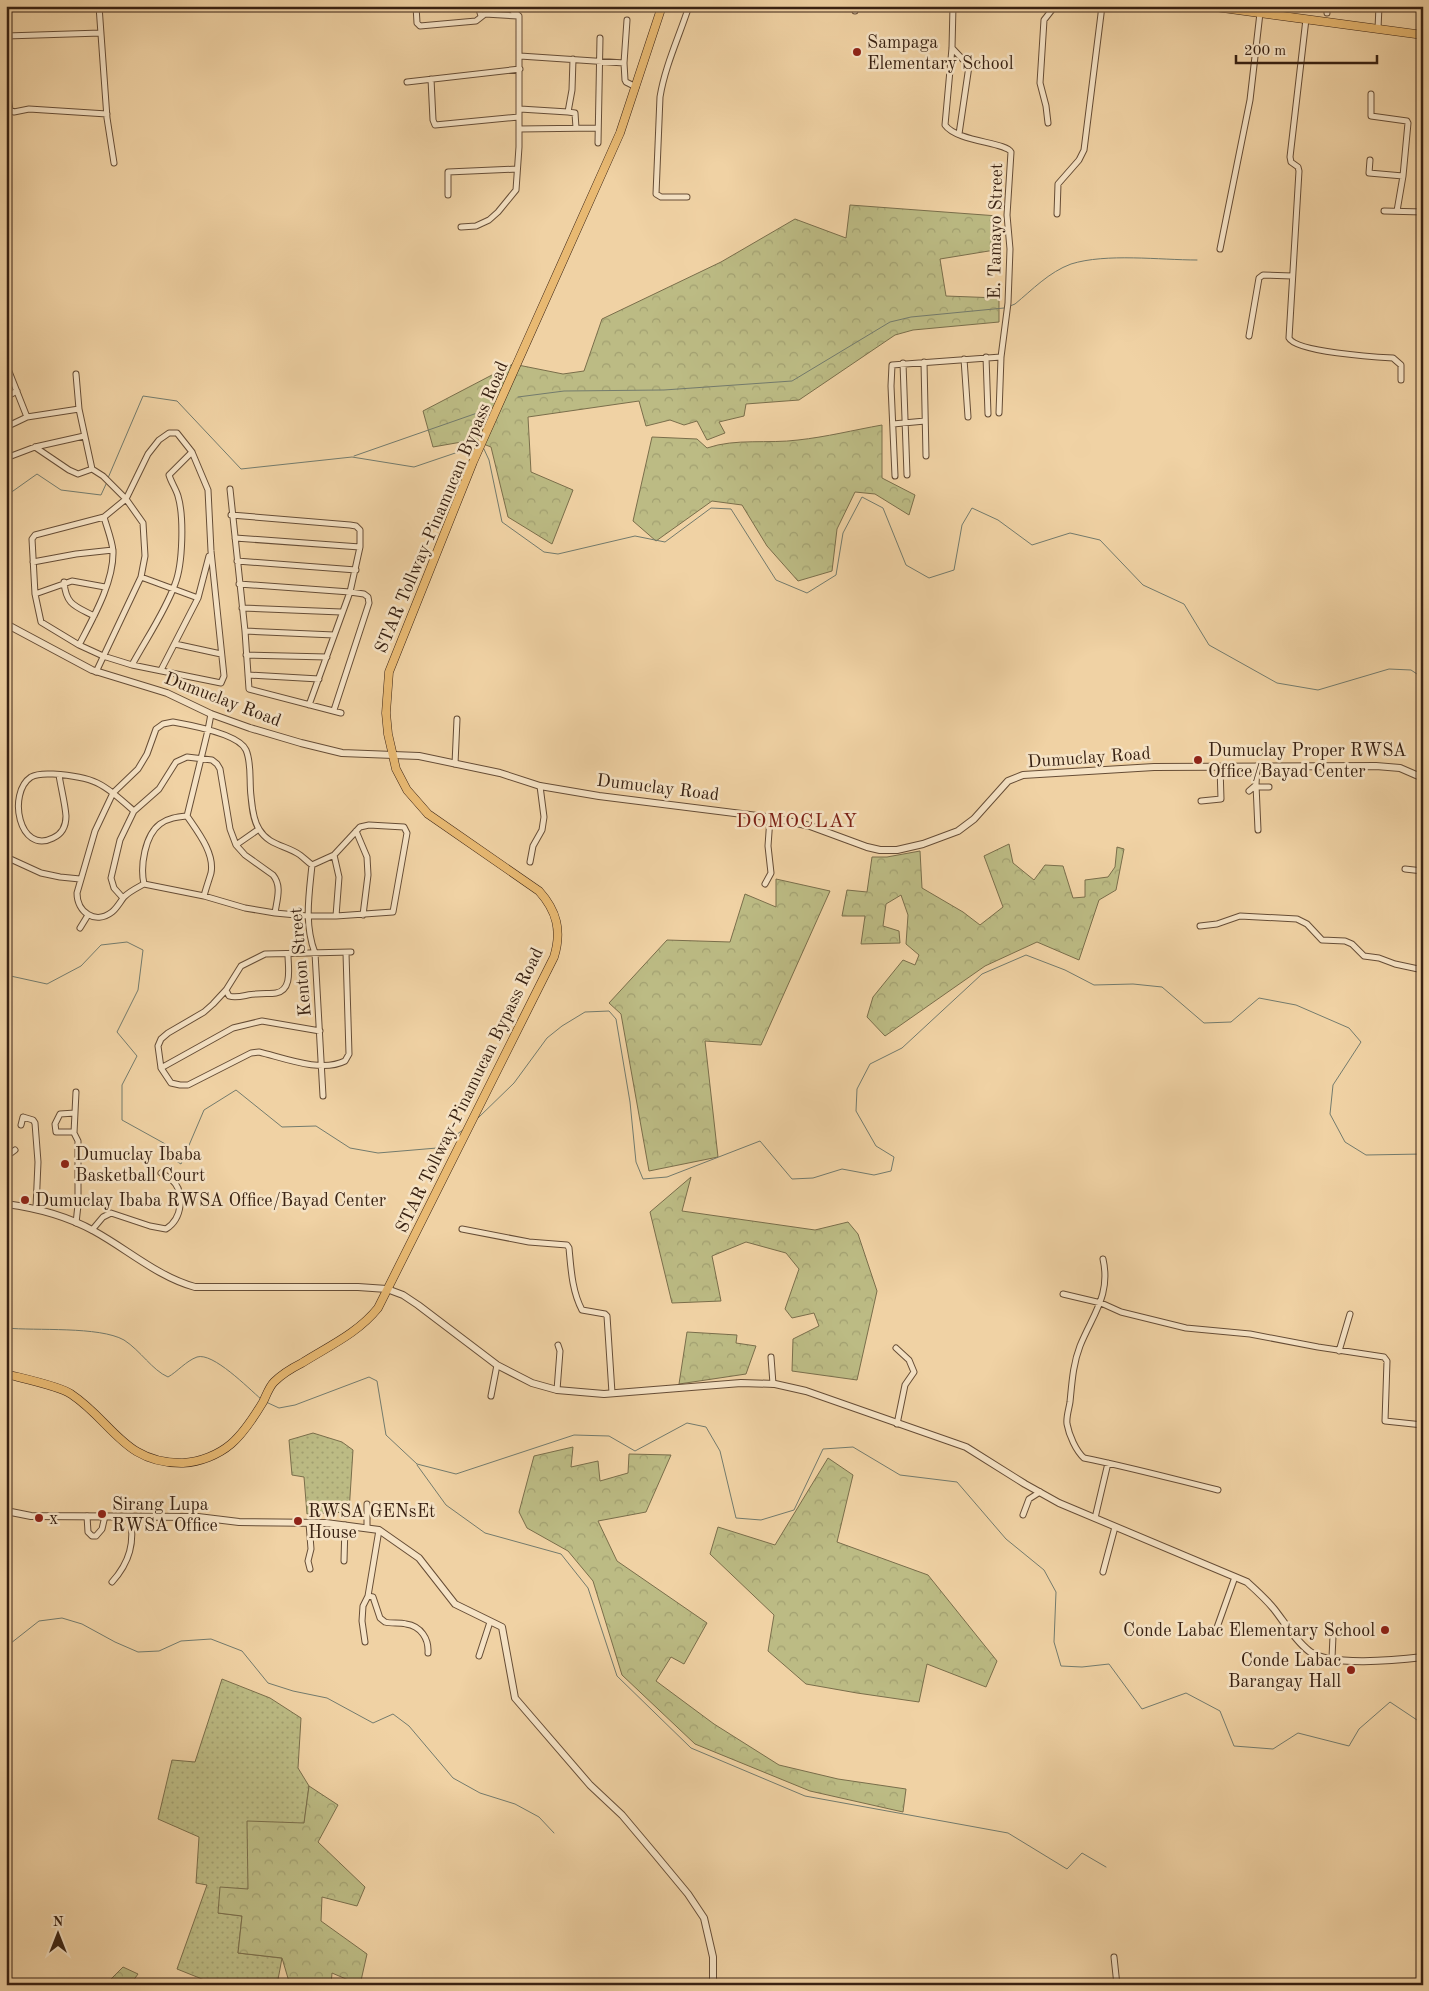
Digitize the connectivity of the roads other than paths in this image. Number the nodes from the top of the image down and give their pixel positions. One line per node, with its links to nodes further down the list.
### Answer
1 (99, 6): 21 (street)
2 (444, 6): 13 (street)
3 (478, 6): 15 (street)
4 (514, 6): 16 (street)
5 (662, 6): 34 (main road, STAR Tollway-Pinamucan Bypass Road)
6 (689, 6): 51 (street)
7 (953, 6): 25 (street)
8 (1055, 6): 40 (street)
9 (1102, 6): 55 (street)
10 (1208, 6): 14 (main road)
11 (1327, 6): 17 (street)
12 (1379, 6): 20 (street)
13 (416, 8): 15 (street)
14 (1260, 13): 18 (main road); 57 (street)
15 (480, 16): 16 (street)
16 (518, 16): 26 (street)
17 (1326, 17): 18 (main road); 20 (main road)
18 (1306, 19): 58 (street)
19 (627, 20): 29 (street)
20 (1378, 29): 22 (main road)
21 (101, 33): 23 (street); 38 (street)
22 (1423, 35)
23 (6, 36)
24 (600, 38): 28 (street)
25 (952, 48): 44 (street); 44 (street)
26 (520, 56): 27 (street); 30 (street)
27 (573, 59): 28 (street); 37 (street)
28 (601, 62): 29 (street); 42 (street)
29 (624, 63): 34 (street)
30 (520, 69): 31 (street); 36 (street)
31 (431, 79): 32 (street); 39 (street)
32 (407, 82)
33 (6, 83): 38 (street)
34 (636, 87): 129 (main road, STAR Tollway-Pinamucan Bypass Road)
35 (1371, 94): 49 (street)
36 (520, 108): 37 (street); 39 (street)
37 (568, 112): 41 (street)
38 (107, 114): 47 (street)
39 (519, 118): 43 (street)
40 (1048, 123)
41 (576, 128): 42 (street); 43 (street)
42 (598, 128): 45 (street)
43 (519, 129): 48 (street)
44 (959, 134): 62 (street, E. Tamayo Street)
45 (598, 142)
46 (1370, 160): 49 (street)
47 (114, 163)
48 (518, 169): 50 (street); 56 (street)
49 (1403, 176): 52 (street)
50 (448, 195)
51 (687, 197)
52 (1397, 210): 53 (street); 54 (street)
53 (1384, 211)
54 (1423, 212)
55 (1057, 214)
56 (461, 227)
57 (1220, 249)
58 (1292, 276): 60 (street); 67 (street)
59 (6, 328): 68 (street)
60 (1249, 336)
61 (986, 357): 62 (street); 63 (street); 72 (street)
62 (1001, 357): 71 (street)
63 (964, 359): 64 (street); 74 (street)
64 (924, 362): 65 (street); 75 (street)
65 (903, 364): 76 (street); 77 (street)
66 (76, 374): 70 (street)
67 (1401, 380)
68 (17, 391): 69 (street); 73 (street)
69 (6, 397)
70 (79, 409): 73 (street); 79 (street)
71 (999, 413)
72 (988, 414)
73 (27, 417): 78 (street)
74 (968, 417)
75 (926, 421): 76 (street); 82 (street)
76 (905, 422): 77 (street); 85 (street)
77 (893, 424): 86 (street)
78 (6, 428)
79 (84, 436): 80 (street); 84 (street)
80 (35, 447): 83 (street); 84 (street)
81 (192, 452): 88 (street); 94 (street); 102 (street)
82 (926, 456)
83 (6, 458)
84 (92, 469): 88 (street)
85 (907, 475)
86 (895, 476)
87 (230, 489): 89 (street)
88 (126, 499): 90 (street); 98 (street)
89 (232, 515): 91 (street); 92 (street)
90 (104, 517): 93 (street); 96 (street)
91 (235, 538): 92 (street); 95 (street)
92 (360, 547): 97 (street)
93 (113, 550): 96 (street); 101 (street)
94 (211, 551): 105 (street); 115 (street)
95 (237, 561): 97 (street); 100 (street)
96 (33, 562): 104 (street)
97 (356, 570): 103 (street)
98 (141, 577): 102 (street); 114 (street)
99 (64, 582): 101 (street); 104 (street); 108 (street)
100 (239, 584): 103 (street); 106 (street)
101 (105, 587): 108 (street)
102 (173, 589): 105 (street); 118 (street)
103 (350, 592): 107 (street); 124 (street)
104 (36, 594): 113 (street)
105 (198, 598): 112 (street)
106 (242, 608): 107 (street); 110 (street)
107 (341, 612): 111 (street)
108 (94, 616): 113 (street)
109 (6, 624): 120 (street, Dumuclay Road)
110 (245, 631): 111 (street); 116 (street)
111 (334, 636): 117 (street)
112 (175, 644): 115 (street); 119 (street)
113 (79, 645): 114 (street)
114 (103, 654): 118 (street); 120 (street)
115 (221, 654): 119 (street)
116 (246, 655): 117 (street); 121 (street)
117 (327, 657): 122 (street)
118 (132, 665): 119 (street)
119 (161, 670)
120 (94, 671): 126 (street, Dumuclay Road)
121 (248, 674): 122 (street); 123 (street)
122 (319, 680): 123 (street)
123 (309, 705): 124 (street)
124 (334, 710): 125 (street)
125 (341, 712)
126 (211, 714): 128 (street); 129 (street, Dumuclay Road)
127 (457, 719): 131 (street)
128 (208, 730): 130 (street); 140 (street); 145 (street)
129 (393, 755): 131 (street, Dumuclay Road); 188 (main road, STAR Tollway-Pinamucan Bypass Road)
130 (201, 758): 142 (street); 143 (street); 148 (street)
131 (455, 764): 136 (street, Dumuclay Road)
132 (1220, 766): 133 (street, Dumuclay Road); 141 (street); 144 (street, Dumuclay Road)
133 (1257, 766): 135 (street, Dumuclay Road); 137 (street)
134 (59, 775): 134 (street); 140 (street)
135 (1423, 778)
136 (540, 786): 144 (street, Dumuclay Road); 151 (street)
137 (1257, 786): 138 (street); 139 (street); 146 (street)
138 (1269, 787)
139 (1249, 791)
140 (114, 793): 142 (street); 155 (street)
141 (1201, 801)
142 (134, 811): 159 (street)
143 (187, 816): 156 (street); 158 (street)
144 (770, 818): 157 (street)
145 (259, 829): 148 (street); 152 (street)
146 (1258, 830)
147 (356, 831): 149 (street); 162 (street); 162 (street)
148 (236, 846): 160 (street)
149 (334, 855): 152 (street); 164 (street)
150 (6, 857): 155 (street)
151 (530, 862)
152 (312, 865): 163 (street, Kenton Street)
153 (1405, 870): 154 (street)
154 (1423, 871)
155 (80, 879): 161 (street)
156 (144, 884): 158 (street); 159 (street)
157 (765, 884)
158 (204, 896): 160 (street)
159 (123, 898): 161 (street)
160 (275, 913): 163 (street)
161 (88, 915): 166 (street)
162 (363, 915): 164 (street)
163 (307, 916): 164 (street); 167 (street, Kenton Street)
164 (336, 916)
165 (1200, 926): 169 (street)
166 (80, 928)
167 (315, 953): 168 (street); 171 (street, Kenton Street); 172 (street)
168 (288, 955): 170 (street); 170 (street)
169 (1423, 970)
170 (226, 990): 173 (street)
171 (320, 1031): 172 (street, Kenton Street); 173 (street)
172 (320, 1066): 173 (street); 175 (street, Kenton Street)
173 (161, 1068)
174 (76, 1092): 176 (street)
175 (323, 1096)
176 (75, 1114): 178 (street); 178 (street)
177 (21, 1125): 183 (street)
178 (74, 1132): 184 (street)
179 (15, 1150): 180 (street)
180 (6, 1152)
181 (161, 1173): 186 (street)
182 (6, 1204): 183 (street)
183 (36, 1208): 184 (street)
184 (76, 1223): 186 (street)
185 (462, 1229): 200 (street)
186 (92, 1230): 188 (street)
187 (1103, 1259): 190 (street)
188 (387, 1289): 196 (street); 197 (main road, STAR Tollway-Pinamucan Bypass Road)
189 (1062, 1294): 190 (street)
190 (1100, 1303): 194 (street); 204 (street)
191 (1350, 1314): 194 (street)
192 (558, 1345): 199 (street)
193 (896, 1348): 202 (street)
194 (1338, 1350): 203 (street)
195 (771, 1357): 198 (street)
196 (497, 1365): 199 (street); 201 (street)
197 (6, 1374)
198 (773, 1384): 200 (street); 202 (street)
199 (557, 1390): 200 (street)
200 (612, 1393)
201 (491, 1396)
202 (897, 1424): 206 (street)
203 (1423, 1425)
204 (1108, 1463): 205 (street); 213 (street)
205 (1218, 1490)
206 (1040, 1492): 209 (street); 213 (street)
207 (367, 1504): 217 (street)
208 (6, 1511): 210 (street)
209 (1023, 1515)
210 (87, 1516): 211 (street); 211 (street)
211 (105, 1516): 212 (street)
212 (130, 1517): 214 (street); 223 (street)
213 (1095, 1518): 216 (street)
214 (309, 1524): 215 (street); 220 (street)
215 (345, 1525): 217 (street); 219 (street)
216 (1115, 1527): 221 (street); 222 (street)
217 (367, 1528): 218 (street)
218 (379, 1530): 224 (street); 225 (street)
219 (344, 1561)
220 (310, 1569)
221 (1103, 1572)
222 (1234, 1577): 226 (street); 232 (street)
223 (112, 1582)
224 (368, 1596): 228 (street); 229 (street)
225 (490, 1622): 230 (street); 234 (street)
226 (1215, 1633)
227 (1334, 1636): 232 (street)
228 (365, 1642)
229 (428, 1653)
230 (479, 1656)
231 (1423, 1657): 232 (street)
232 (1332, 1658)
233 (1114, 1958): 235 (street)
234 (713, 1985)
235 (1117, 1985)

